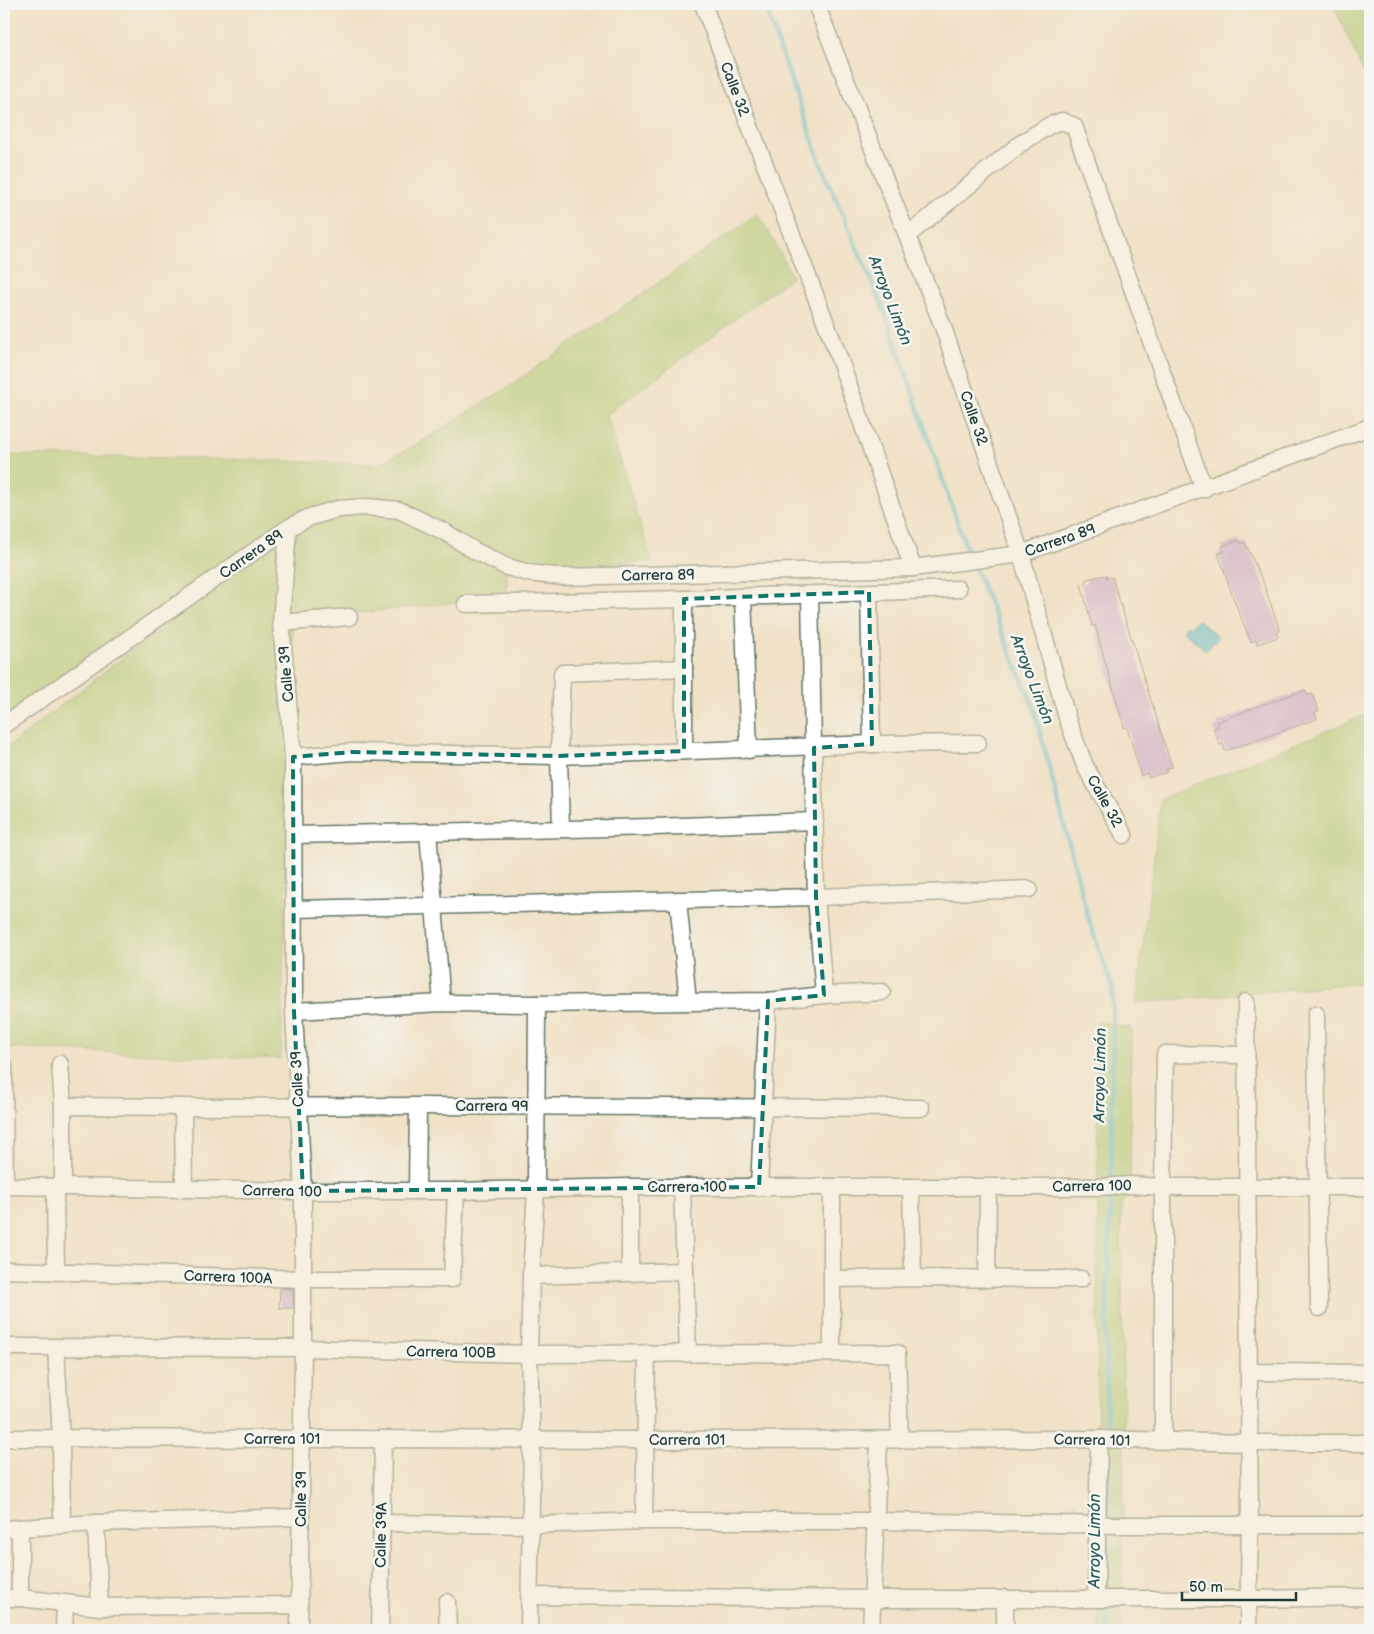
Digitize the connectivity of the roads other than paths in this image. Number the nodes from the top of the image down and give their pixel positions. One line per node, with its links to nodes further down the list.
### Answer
1 (703, 4): 8 (street, Calle 32)
2 (816, 4): 3 (street, Calle 32)
3 (908, 235): 5 (street); 7 (street, Calle 32)
4 (1370, 428): 5 (street, Carrera 89)
5 (1204, 489): 7 (street, Carrera 89)
6 (288, 528): 8 (street, Carrera 89); 16 (street, Calle 39); 18 (street, Carrera 89)
7 (1016, 555): 8 (street, Carrera 89); 30 (street, Calle 32)
8 (913, 568)
9 (958, 589): 10 (street)
10 (869, 592): 11 (street); 20 (street)
11 (810, 595): 12 (street); 21 (street)
12 (743, 597): 13 (street); 22 (street)
13 (684, 599): 14 (street); 17 (street)
14 (466, 604)
15 (349, 617): 16 (street)
16 (282, 623): 25 (street, Calle 39)
17 (684, 668): 23 (street); 24 (street)
18 (4, 726)
19 (978, 743): 20 (street)
20 (872, 744): 21 (street)
21 (814, 748): 22 (street); 26 (street)
22 (749, 750): 23 (street)
23 (684, 751): 24 (street)
24 (559, 756): 25 (street); 27 (street)
25 (292, 757): 29 (street, Calle 39)
26 (815, 821): 27 (street); 32 (street)
27 (561, 829): 28 (street)
28 (428, 832): 29 (street); 34 (street)
29 (294, 835): 35 (street, Calle 39)
30 (1124, 835)
31 (1029, 890): 32 (street)
32 (816, 897): 33 (street); 37 (street)
33 (678, 900): 34 (street); 39 (street)
34 (435, 906): 35 (street); 41 (street)
35 (294, 908): 43 (street, Calle 39)
36 (882, 992): 37 (street)
37 (824, 995): 38 (street)
38 (768, 1001): 39 (street); 52 (street)
39 (688, 1002): 42 (street)
40 (1246, 1002): 45 (street)
41 (442, 1003): 42 (street); 43 (street)
42 (537, 1004): 51 (street)
43 (294, 1011): 49 (street, Calle 39)
44 (1316, 1014): 65 (street)
45 (1246, 1055): 63 (street); 64 (street)
46 (60, 1064): 48 (street)
47 (4, 1065): 55 (street)
48 (63, 1106): 53 (street, Carrera 99); 56 (street)
49 (298, 1106): 50 (street, Carrera 99); 53 (street, Carrera 99); 69 (street, Calle 39)
50 (418, 1106): 51 (street, Carrera 99); 70 (street)
51 (537, 1106): 52 (street, Carrera 99); 68 (street)
52 (763, 1106): 54 (street, Carrera 99); 59 (street)
53 (183, 1107): 67 (street)
54 (921, 1108)
55 (4, 1186): 56 (street, Carrera 100)
56 (59, 1187): 67 (street, Carrera 100); 74 (street)
57 (630, 1187): 58 (street, Carrera 100); 68 (street, Carrera 100); 75 (street)
58 (682, 1187): 59 (street, Carrera 100); 73 (street)
59 (759, 1187): 60 (street, Carrera 100)
60 (832, 1187): 61 (street, Carrera 100); 79 (street)
61 (911, 1187): 62 (street, Carrera 100); 77 (street)
62 (988, 1187): 63 (street, Carrera 100); 80 (street)
63 (1163, 1187): 64 (street, Carrera 100); 101 (street)
64 (1247, 1187): 65 (street, Carrera 100); 90 (street)
65 (1317, 1187): 66 (street, Carrera 100); 82 (street)
66 (1370, 1187)
67 (184, 1189): 69 (street, Carrera 100)
68 (536, 1189): 71 (street, Carrera 100); 76 (street)
69 (303, 1191): 70 (street, Carrera 100); 78 (street, Calle 39)
70 (417, 1191): 71 (street, Carrera 100)
71 (456, 1191): 78 (street, Carrera 100A)
72 (4, 1270): 74 (street, Carrera 100A)
73 (685, 1271): 75 (street); 87 (street)
74 (56, 1272): 78 (street, Carrera 100A)
75 (630, 1273): 76 (street)
76 (531, 1276): 89 (street)
77 (913, 1277): 79 (street); 80 (street)
78 (303, 1279): 85 (street, Calle 39)
79 (832, 1279): 88 (street)
80 (987, 1279): 81 (street)
81 (1081, 1279)
82 (1319, 1308)
83 (4, 1346): 84 (street, Carrera 100B)
84 (56, 1347): 85 (street, Carrera 100B); 93 (street)
85 (303, 1348): 89 (street, Carrera 100B); 96 (street, Calle 39)
86 (647, 1353): 87 (street, Carrera 100B); 89 (street, Carrera 100B); 98 (street)
87 (688, 1353): 88 (street, Carrera 100B)
88 (832, 1353): 100 (street, Carrera 100B)
89 (529, 1354): 97 (street)
90 (1249, 1372): 91 (street); 102 (street)
91 (1370, 1373)
92 (4, 1438): 93 (street, Carrera 101)
93 (60, 1438): 96 (street, Carrera 101); 110 (street)
94 (383, 1439): 96 (street, Carrera 101); 97 (street, Carrera 101); 108 (street, Calle 39A)
95 (1099, 1439): 100 (street, Carrera 101); 101 (street, Carrera 101); 109 (street)
96 (301, 1440): 104 (street, Calle 39)
97 (532, 1440): 98 (street, Carrera 101); 111 (street)
98 (646, 1440): 99 (street, Carrera 101); 105 (street)
99 (879, 1440): 100 (street, Carrera 101); 106 (street)
100 (900, 1440)
101 (1163, 1440): 102 (street, Carrera 101)
102 (1249, 1443): 103 (street, Carrera 101); 112 (street)
103 (1370, 1443)
104 (301, 1517): 107 (street); 125 (street, Calle 39)
105 (644, 1521): 106 (street); 111 (street)
106 (876, 1521): 109 (street); 121 (street)
107 (96, 1523): 110 (street); 126 (street)
108 (382, 1523): 111 (street); 129 (street, Calle 39A)
109 (1106, 1524): 112 (street); 120 (street)
110 (62, 1525): 115 (street)
111 (531, 1525): 116 (street)
112 (1250, 1525): 113 (street); 122 (street)
113 (1370, 1525)
114 (4, 1529): 115 (street)
115 (20, 1529): 118 (street)
116 (529, 1596): 121 (street); 131 (street)
117 (1370, 1597): 122 (street)
118 (12, 1598): 124 (street)
119 (1005, 1598): 120 (street); 121 (street); 133 (street)
120 (1098, 1598): 122 (street)
121 (872, 1599): 132 (street)
122 (1249, 1599): 134 (street)
123 (447, 1602): 130 (street)
124 (65, 1604): 126 (street); 127 (street)
125 (299, 1605): 126 (street); 128 (street, Calle 39)
126 (100, 1607)
127 (64, 1630)
128 (299, 1630)
129 (380, 1630)
130 (448, 1630)
131 (528, 1630)
132 (871, 1630)
133 (1005, 1630)
134 (1248, 1630)

